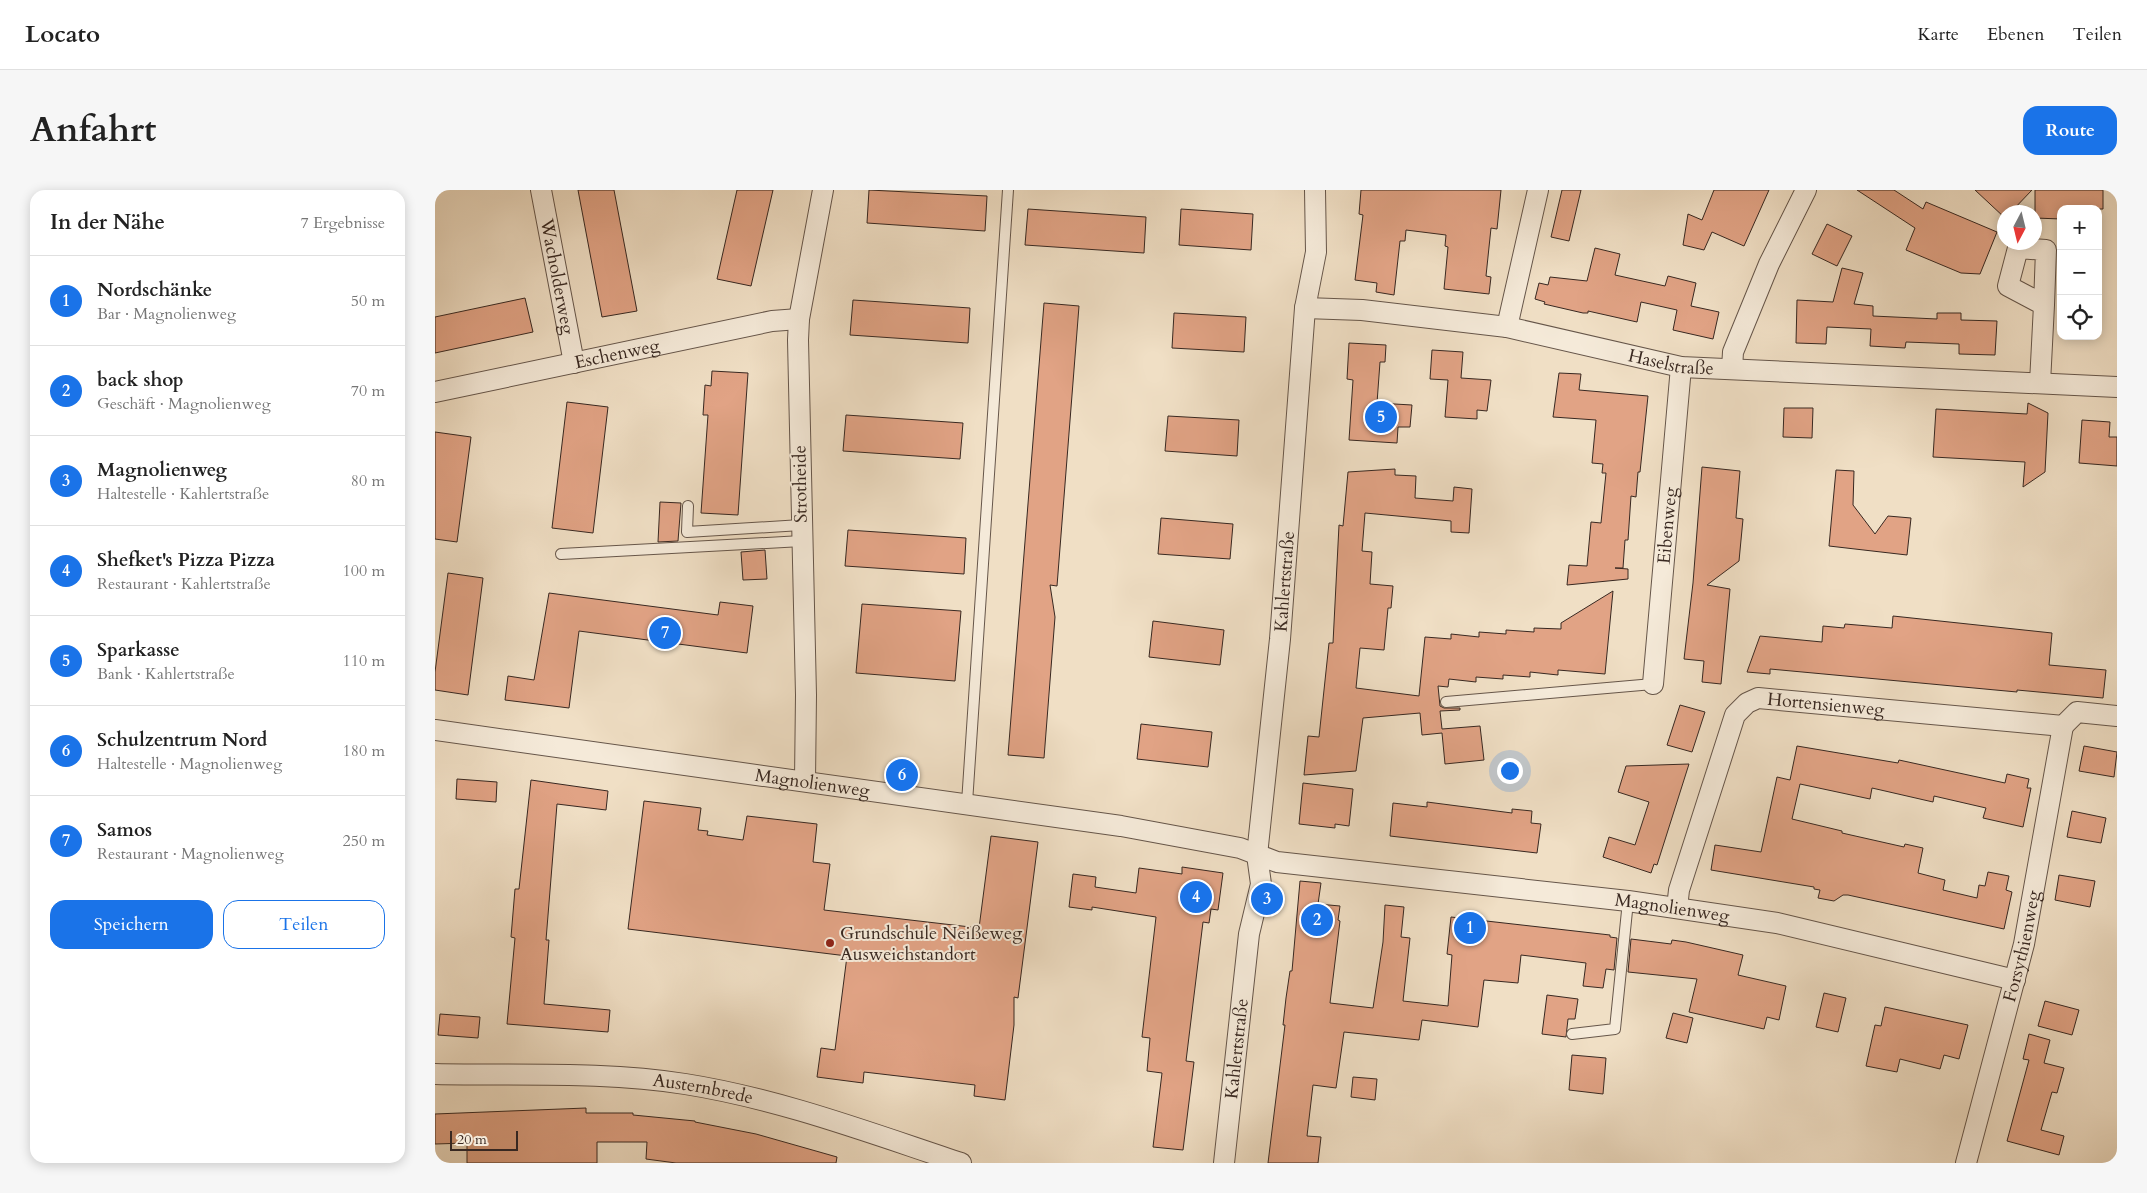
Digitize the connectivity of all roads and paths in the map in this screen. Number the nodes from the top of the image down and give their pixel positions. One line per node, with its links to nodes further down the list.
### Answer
1 (541, 190): 11 (street, Wacholderweg)
2 (823, 190): 9 (street, Strotheide)
3 (1009, 190): 26 (lane)
4 (1315, 190): 7 (street, Kahlertstraße)
5 (1538, 190): 10 (street)
6 (1806, 190): 13 (street)
7 (1306, 305): 10 (street, Haselstraße); 27 (street, Kahlertstraße)
8 (2044, 305): 14 (street)
9 (799, 319): 11 (street, Eschenweg); 18 (street, Strotheide)
10 (1507, 327): 12 (street, Haselstraße)
11 (574, 363): 16 (street, Eschenweg)
12 (1681, 367): 13 (street, Haselstraße); 20 (street, Eibenweg)
13 (1731, 369): 14 (street, Haselstraße)
14 (2040, 383): 15 (street, Haselstraße)
15 (2117, 387)
16 (435, 392)
17 (688, 506): 18 (lane)
18 (802, 533): 19 (lane); 25 (street, Strotheide)
19 (561, 554)
20 (1653, 684): 21 (lane)
21 (1446, 702)
22 (2117, 716): 23 (street)
23 (2063, 726): 29 (street, Hortensienweg); 30 (street, Forsythienweg)
24 (435, 730): 25 (street, Magnolienweg)
25 (805, 780): 26 (street, Magnolienweg)
26 (967, 803): 27 (street, Magnolienweg)
27 (1257, 857): 28 (street, Magnolienweg); 34 (street, Kahlertstraße)
28 (1628, 901): 29 (street, Magnolienweg); 31 (lane)
29 (1677, 908): 30 (street, Magnolienweg)
30 (2015, 980): 35 (street, Forsythienweg)
31 (1571, 1034)
32 (435, 1074): 33 (street, Austernbrede)
33 (960, 1163)
34 (1224, 1163)
35 (1966, 1163)

